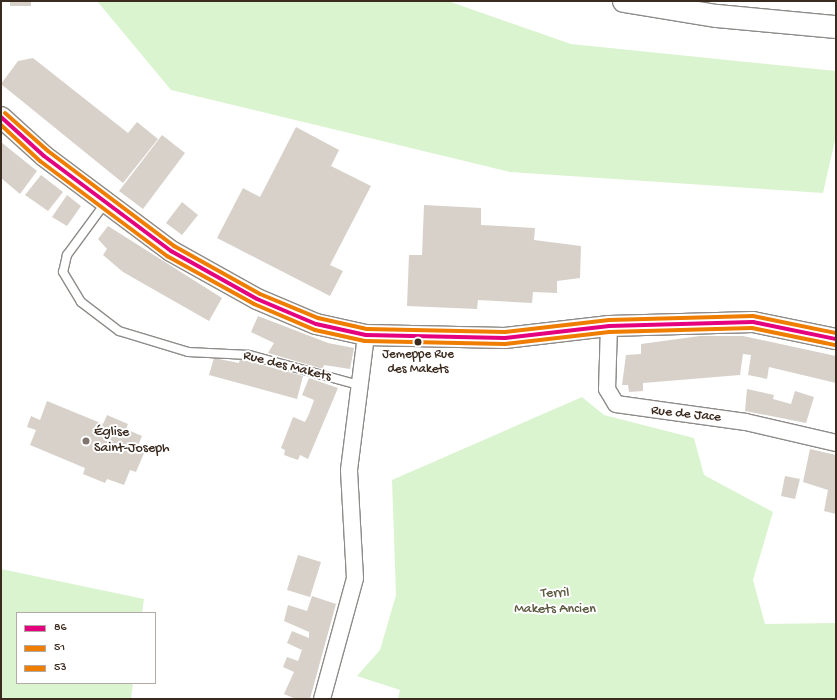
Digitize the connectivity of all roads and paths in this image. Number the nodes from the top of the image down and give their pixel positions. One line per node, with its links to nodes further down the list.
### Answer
1 (624, 1): 2 (highway)
2 (836, 27)
3 (1, 117): 4 (street)
4 (106, 202): 6 (street); 8 (lane, Rue des Makets)
5 (609, 326): 6 (street); 7 (street); 9 (street, Rue de Jace)
6 (366, 335): 8 (street)
7 (836, 339)
8 (359, 385): 10 (street)
9 (836, 443)
10 (322, 699)

